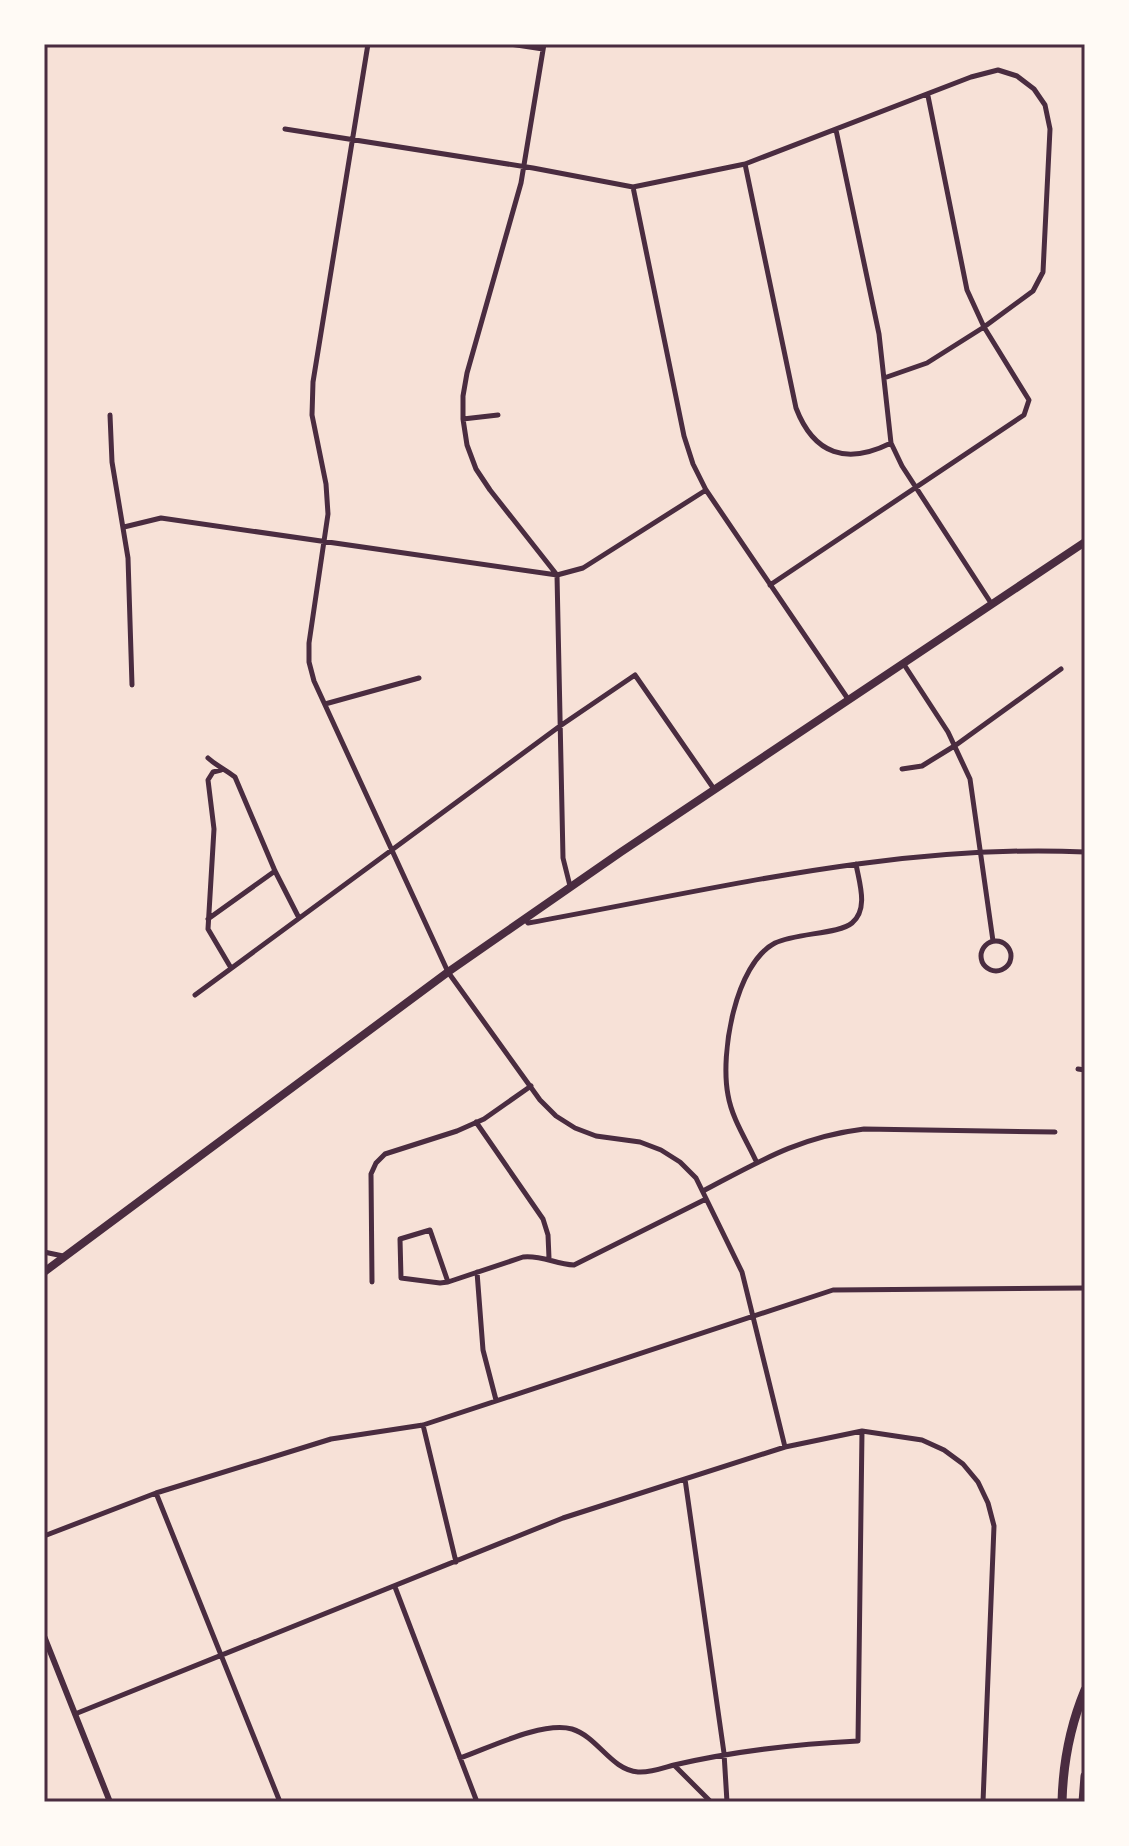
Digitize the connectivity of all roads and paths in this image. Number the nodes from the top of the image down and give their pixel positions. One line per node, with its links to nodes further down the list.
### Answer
1 (368, 44): 7 (street)
2 (510, 44): 3 (street)
3 (544, 47): 9 (street)
4 (928, 96): 6 (street); 11 (street); 11 (street)
5 (285, 129): 7 (street)
6 (836, 130): 8 (street); 12 (street)
7 (352, 139): 9 (street); 21 (street)
8 (745, 164): 10 (street); 16 (street)
9 (523, 167): 10 (street); 15 (street)
10 (633, 187): 18 (street)
11 (984, 327): 12 (street); 17 (street)
12 (884, 378): 16 (street)
13 (110, 415): 19 (street)
14 (498, 415): 15 (street)
15 (463, 419): 22 (street)
16 (891, 443): 17 (street)
17 (916, 487): 23 (street); 24 (street)
18 (706, 490): 22 (street); 23 (street)
19 (124, 527): 21 (street); 28 (street)
20 (1085, 542): 24 (main road)
21 (324, 543): 22 (street); 30 (street)
22 (557, 575): 31 (street)
23 (770, 585): 29 (street)
24 (991, 603): 25 (main road)
25 (903, 663): 29 (main road); 32 (street)
26 (1061, 669): 32 (street)
27 (419, 678): 30 (street)
28 (132, 685)
29 (848, 699): 36 (main road)
30 (325, 704): 37 (street)
31 (560, 726): 36 (street); 37 (street); 42 (street)
32 (956, 745): 34 (street); 38 (street)
33 (208, 758): 35 (street)
34 (902, 769)
35 (221, 770): 41 (street); 44 (street)
36 (714, 789): 42 (main road)
37 (390, 850): 43 (street); 48 (street)
38 (980, 851): 39 (street); 40 (street); 46 (street)
39 (1085, 852)
40 (856, 864): 45 (street); 53 (street)
41 (275, 871): 43 (street); 44 (street)
42 (571, 887): 45 (main road)
43 (299, 918): 47 (street)
44 (208, 919): 47 (street)
45 (525, 919): 48 (main road)
46 (993, 941): 46 (street)
47 (231, 968): 49 (street)
48 (448, 972): 50 (street); 57 (main road)
49 (195, 995)
50 (531, 1086): 51 (street); 54 (street)
51 (476, 1122): 58 (street); 61 (street)
52 (1055, 1132): 53 (street)
53 (757, 1163): 54 (street)
54 (703, 1191): 55 (street)
55 (706, 1199): 58 (street); 64 (street)
56 (44, 1252): 57 (street)
57 (67, 1254): 59 (main road)
58 (549, 1258): 60 (street)
59 (44, 1272)
60 (477, 1272): 62 (street); 65 (street)
61 (372, 1282)
62 (448, 1282): 62 (street)
63 (1085, 1288): 64 (street)
64 (754, 1315): 65 (street); 68 (street)
65 (496, 1400): 66 (street)
66 (423, 1425): 70 (street); 72 (street)
67 (862, 1431): 68 (street); 78 (street); 87 (street)
68 (785, 1447): 69 (street)
69 (685, 1479): 72 (street); 78 (street)
70 (156, 1493): 71 (street); 75 (street)
71 (44, 1536)
72 (456, 1562): 73 (street)
73 (395, 1587): 75 (street); 79 (street)
74 (44, 1636): 77 (street)
75 (222, 1656): 77 (street); 83 (street)
76 (1085, 1690): 88 (highway)
77 (75, 1714): 82 (street)
78 (724, 1753): 80 (street); 86 (street)
79 (460, 1758): 80 (street); 84 (street)
80 (674, 1765): 85 (street)
81 (1085, 1776): 89 (highway)
82 (110, 1802)
83 (280, 1802)
84 (477, 1802)
85 (711, 1802)
86 (727, 1802)
87 (983, 1802)
88 (1062, 1802)
89 (1083, 1802)

